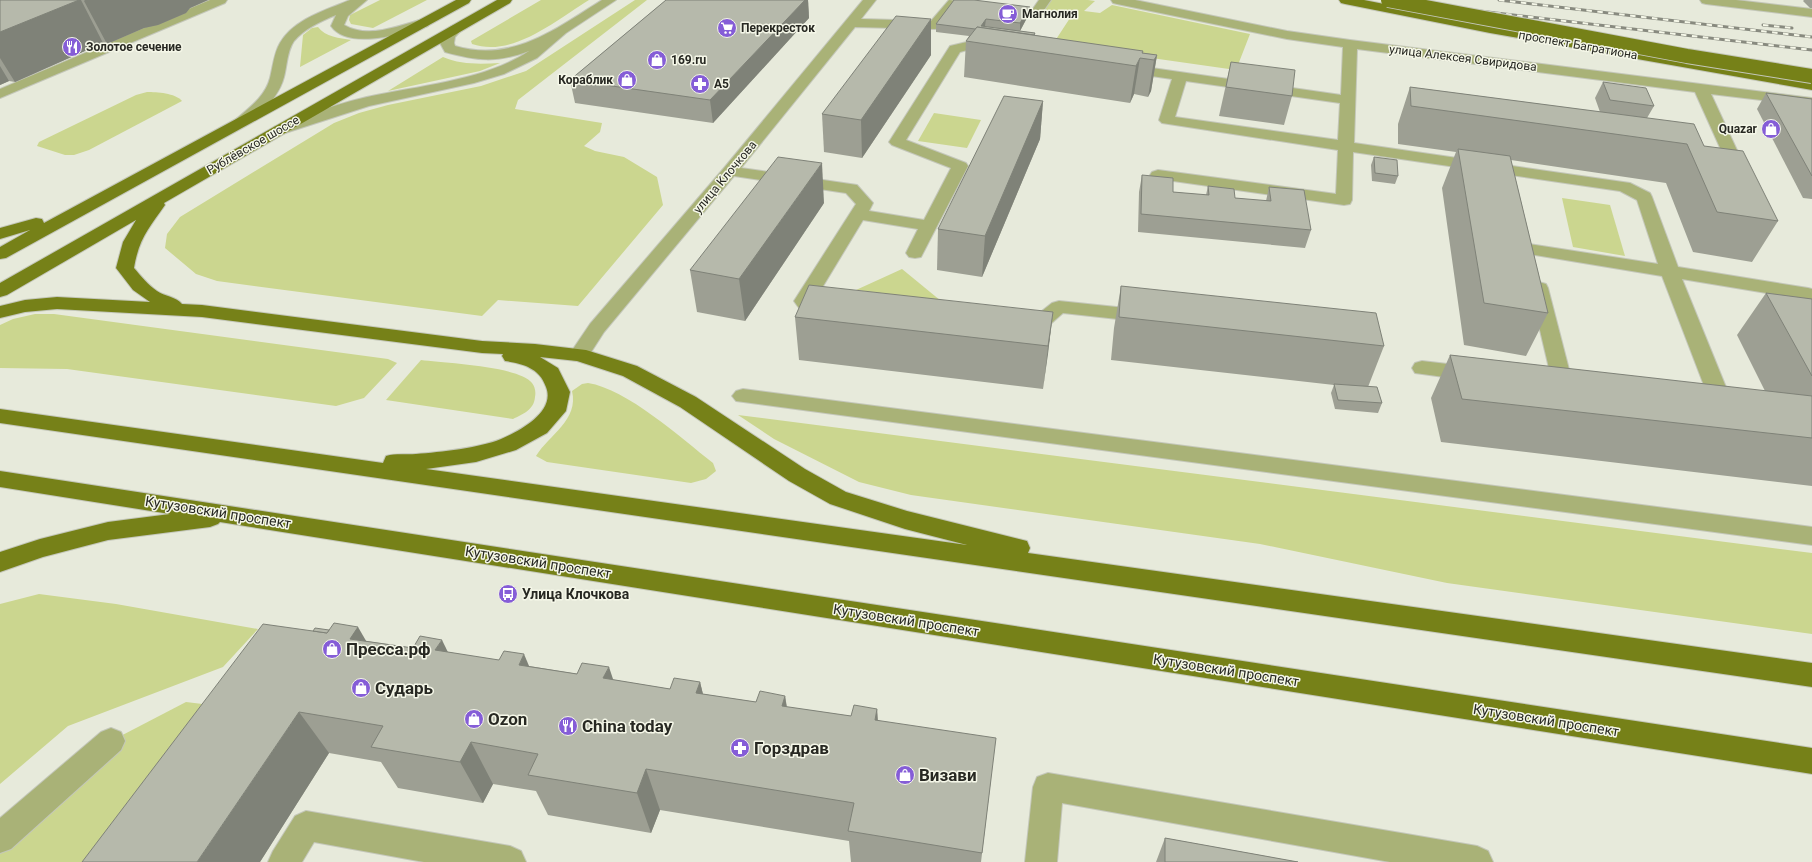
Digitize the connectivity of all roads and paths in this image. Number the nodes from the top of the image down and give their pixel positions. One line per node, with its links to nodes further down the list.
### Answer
1 (221, 0): 26 (street)
2 (361, 0): 15 (street); 29 (street)
3 (465, 0): 15 (main road, Рублёвское шоссе)
4 (506, 0): 17 (main road, Рублёвское шоссе)
5 (610, 0): 18 (street)
6 (870, 0): 16 (street, улица Клочкова)
7 (1045, 0): 16 (street)
8 (1117, 0): 19 (street, улица Алексея Свиридова)
9 (1345, 0): 24 (main road, проспект Багратиона)
10 (1388, 0): 23 (main road, проспект Багратиона, bridge)
11 (1706, 0): 12 (street)
12 (1711, 0): 13 (street); 14 (street)
13 (1716, 0)
14 (1812, 13)
15 (423, 23): 29 (main road, Рублёвское шоссе)
16 (851, 23): 33 (street, улица Клочкова)
17 (456, 28): 18 (street); 30 (main road, Рублёвское шоссе)
18 (560, 32): 30 (street)
19 (1350, 44): 25 (street, улица Алексея Свиридова); 27 (street)
20 (1010, 51): 40 (street)
21 (1111, 66): 22 (street)
22 (1180, 76): 27 (street); 31 (street)
23 (1812, 76)
24 (1812, 86)
25 (1701, 88): 28 (street, улица Алексея Свиридова); 34 (street)
26 (0, 94)
27 (1348, 100): 31 (street)
28 (1812, 102)
29 (240, 123): 38 (main road, Рублёвское шоссе)
30 (279, 130): 37 (main road, Рублёвское шоссе)
31 (1346, 146): 32 (street); 35 (street)
32 (1510, 170): 36 (street); 44 (street)
33 (730, 171): 39 (street); 53 (street, улица Клочкова)
34 (1739, 172)
35 (1158, 175)
36 (1516, 191)
37 (168, 193): 45 (main road, Рублёвское шоссе); 47 (main road)
38 (104, 197): 41 (main road); 43 (main road, Рублёвское шоссе)
39 (858, 214): 40 (street); 50 (street)
40 (929, 226): 42 (street)
41 (0, 234)
42 (915, 253)
43 (0, 254)
44 (1670, 272): 46 (street); 56 (street); 58 (street)
45 (0, 291)
46 (1808, 294)
47 (202, 310): 48 (main road); 52 (main road)
48 (0, 312)
49 (1161, 317): 51 (street)
50 (824, 318)
51 (1015, 338)
52 (482, 347): 53 (main road); 60 (main road)
53 (579, 355): 65 (main road)
54 (1422, 368): 55 (street)
55 (1493, 377)
56 (1563, 385)
57 (743, 396): 63 (street)
58 (1700, 404)
59 (0, 416): 60 (main road)
60 (324, 462): 65 (main road)
61 (0, 479): 62 (main road, Кутузовский проспект)
62 (235, 515): 64 (main road); 68 (main road, Кутузовский проспект)
63 (1812, 536)
64 (0, 562)
65 (1136, 578): 66 (main road)
66 (1812, 675)
67 (111, 741): 69 (street)
68 (1812, 761)
69 (0, 838)
70 (284, 862): 71 (street)
71 (510, 862)
72 (1040, 862): 73 (street)
73 (1477, 862)

